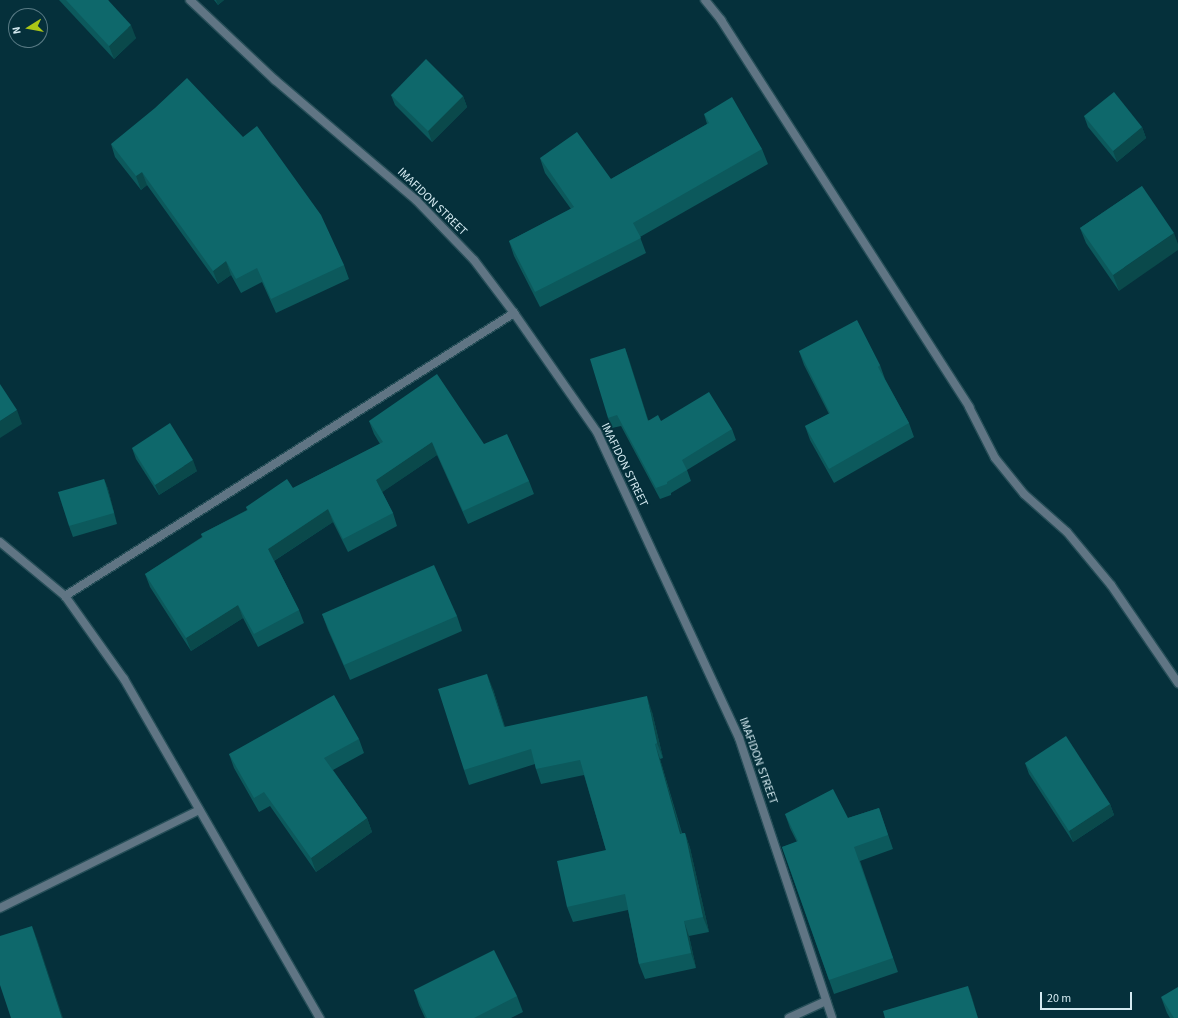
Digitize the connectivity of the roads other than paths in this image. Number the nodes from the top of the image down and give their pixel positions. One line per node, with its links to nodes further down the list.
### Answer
1 (190, 0): 3 (street, IMAFIDON STREET)
2 (705, 0): 6 (street)
3 (514, 313): 5 (street); 9 (street, IMAFIDON STREET)
4 (0, 542): 5 (street)
5 (66, 596): 7 (street)
6 (1178, 683)
7 (200, 810): 8 (street); 10 (street)
8 (0, 908)
9 (826, 1001): 11 (street); 12 (street, IMAFIDON STREET)
10 (320, 1018)
11 (788, 1018)
12 (832, 1018)

